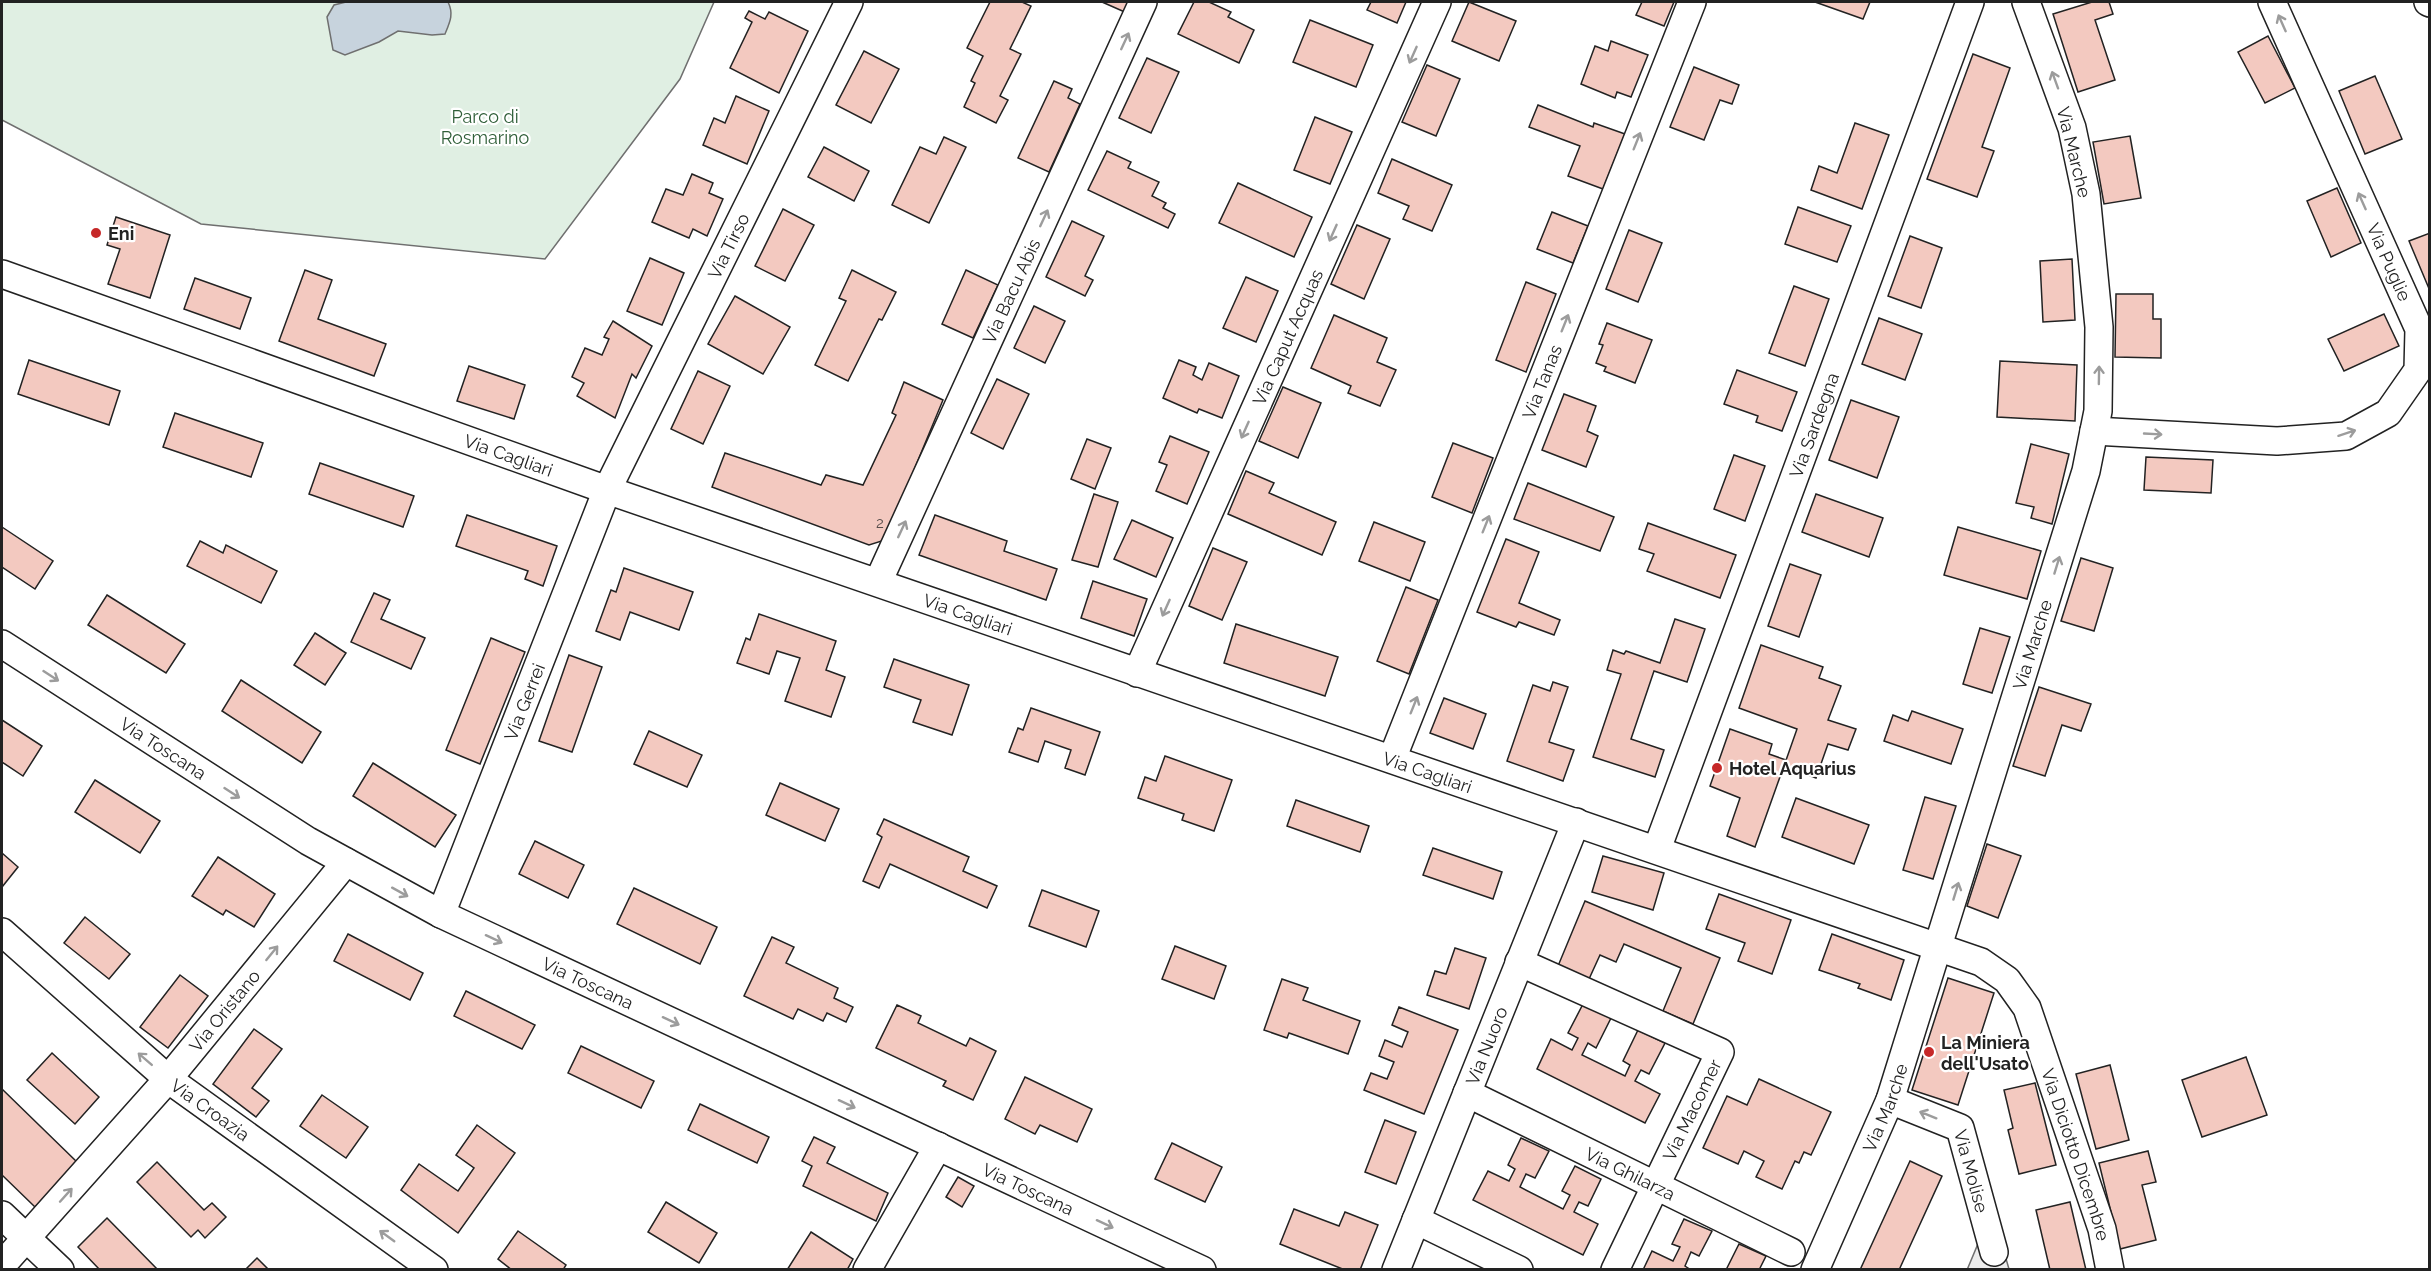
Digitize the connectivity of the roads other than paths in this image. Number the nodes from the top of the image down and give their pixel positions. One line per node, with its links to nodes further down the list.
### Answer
1 (849, 2): 10 (street, Via Tirso)
2 (1143, 2): 11 (street, Via Bacu Abis, one-way to 2)
3 (1437, 2): 13 (street, Via Caput Acquas, one-way to 13)
4 (1692, 2): 14 (street, Via Tanas, one-way to 4)
5 (1970, 2): 16 (street, Via Sardegna)
6 (2026, 2): 9 (street, Via Marche, one-way to 6)
7 (2272, 2): 9 (street, Via Puglie, one-way to 7)
8 (2, 274): 10 (street, Via Cagliari)
9 (2094, 431): 20 (street, Via Marche, one-way to 9)
10 (607, 490): 11 (street, Via Cagliari); 18 (street, Via Gerrei)
11 (878, 582): 13 (street, Via Cagliari)
12 (2, 644): 17 (street, Via Toscana, one-way to 17)
13 (1137, 673): 14 (street, Via Cagliari)
14 (1392, 759): 15 (street, Via Cagliari)
15 (1576, 822): 16 (street, Via Cagliari); 21 (street, Via Nuoro)
16 (1657, 849): 20 (street, Via Cagliari)
17 (346, 862): 18 (street, Via Toscana, one-way to 18); 22 (street, Via Oristano, one-way to 17)
18 (441, 914): 25 (street, Via Toscana, one-way to 25)
19 (2, 932): 22 (street, Via Croazia, one-way to 19)
20 (1939, 947): 24 (street, Via Marche); 41 (street, Via Diciotto Dicembre)
21 (1520, 962): 23 (street, Via Nuoro); 26 (street, Via Macomer)
22 (168, 1079): 29 (street, Via Oristano, one-way to 22); 34 (street, Via Croazia, one-way to 22)
23 (1467, 1093): 26 (street, Via Ghilarza); 28 (street, Via Nuoro)
24 (1890, 1100): 31 (street, Via Molise, one-way to 24); 40 (street, Via Marche)
25 (938, 1146): 35 (street); 36 (street, Via Toscana, one-way to 36)
26 (1656, 1185): 30 (street, Via Ghilarza); 39 (street, Via Macomer)
27 (2, 1215): 29 (street)
28 (1416, 1220): 37 (street, Via Nuoro); 38 (street)
29 (27, 1238): 32 (street, Via Oristano); 33 (street)
30 (1791, 1252)
31 (1994, 1252)
32 (2, 1265)
33 (60, 1269)
34 (434, 1269)
35 (867, 1269)
36 (1202, 1269)
37 (1396, 1269)
38 (1519, 1269)
39 (1615, 1269)
40 (1815, 1269)
41 (2110, 1269)

